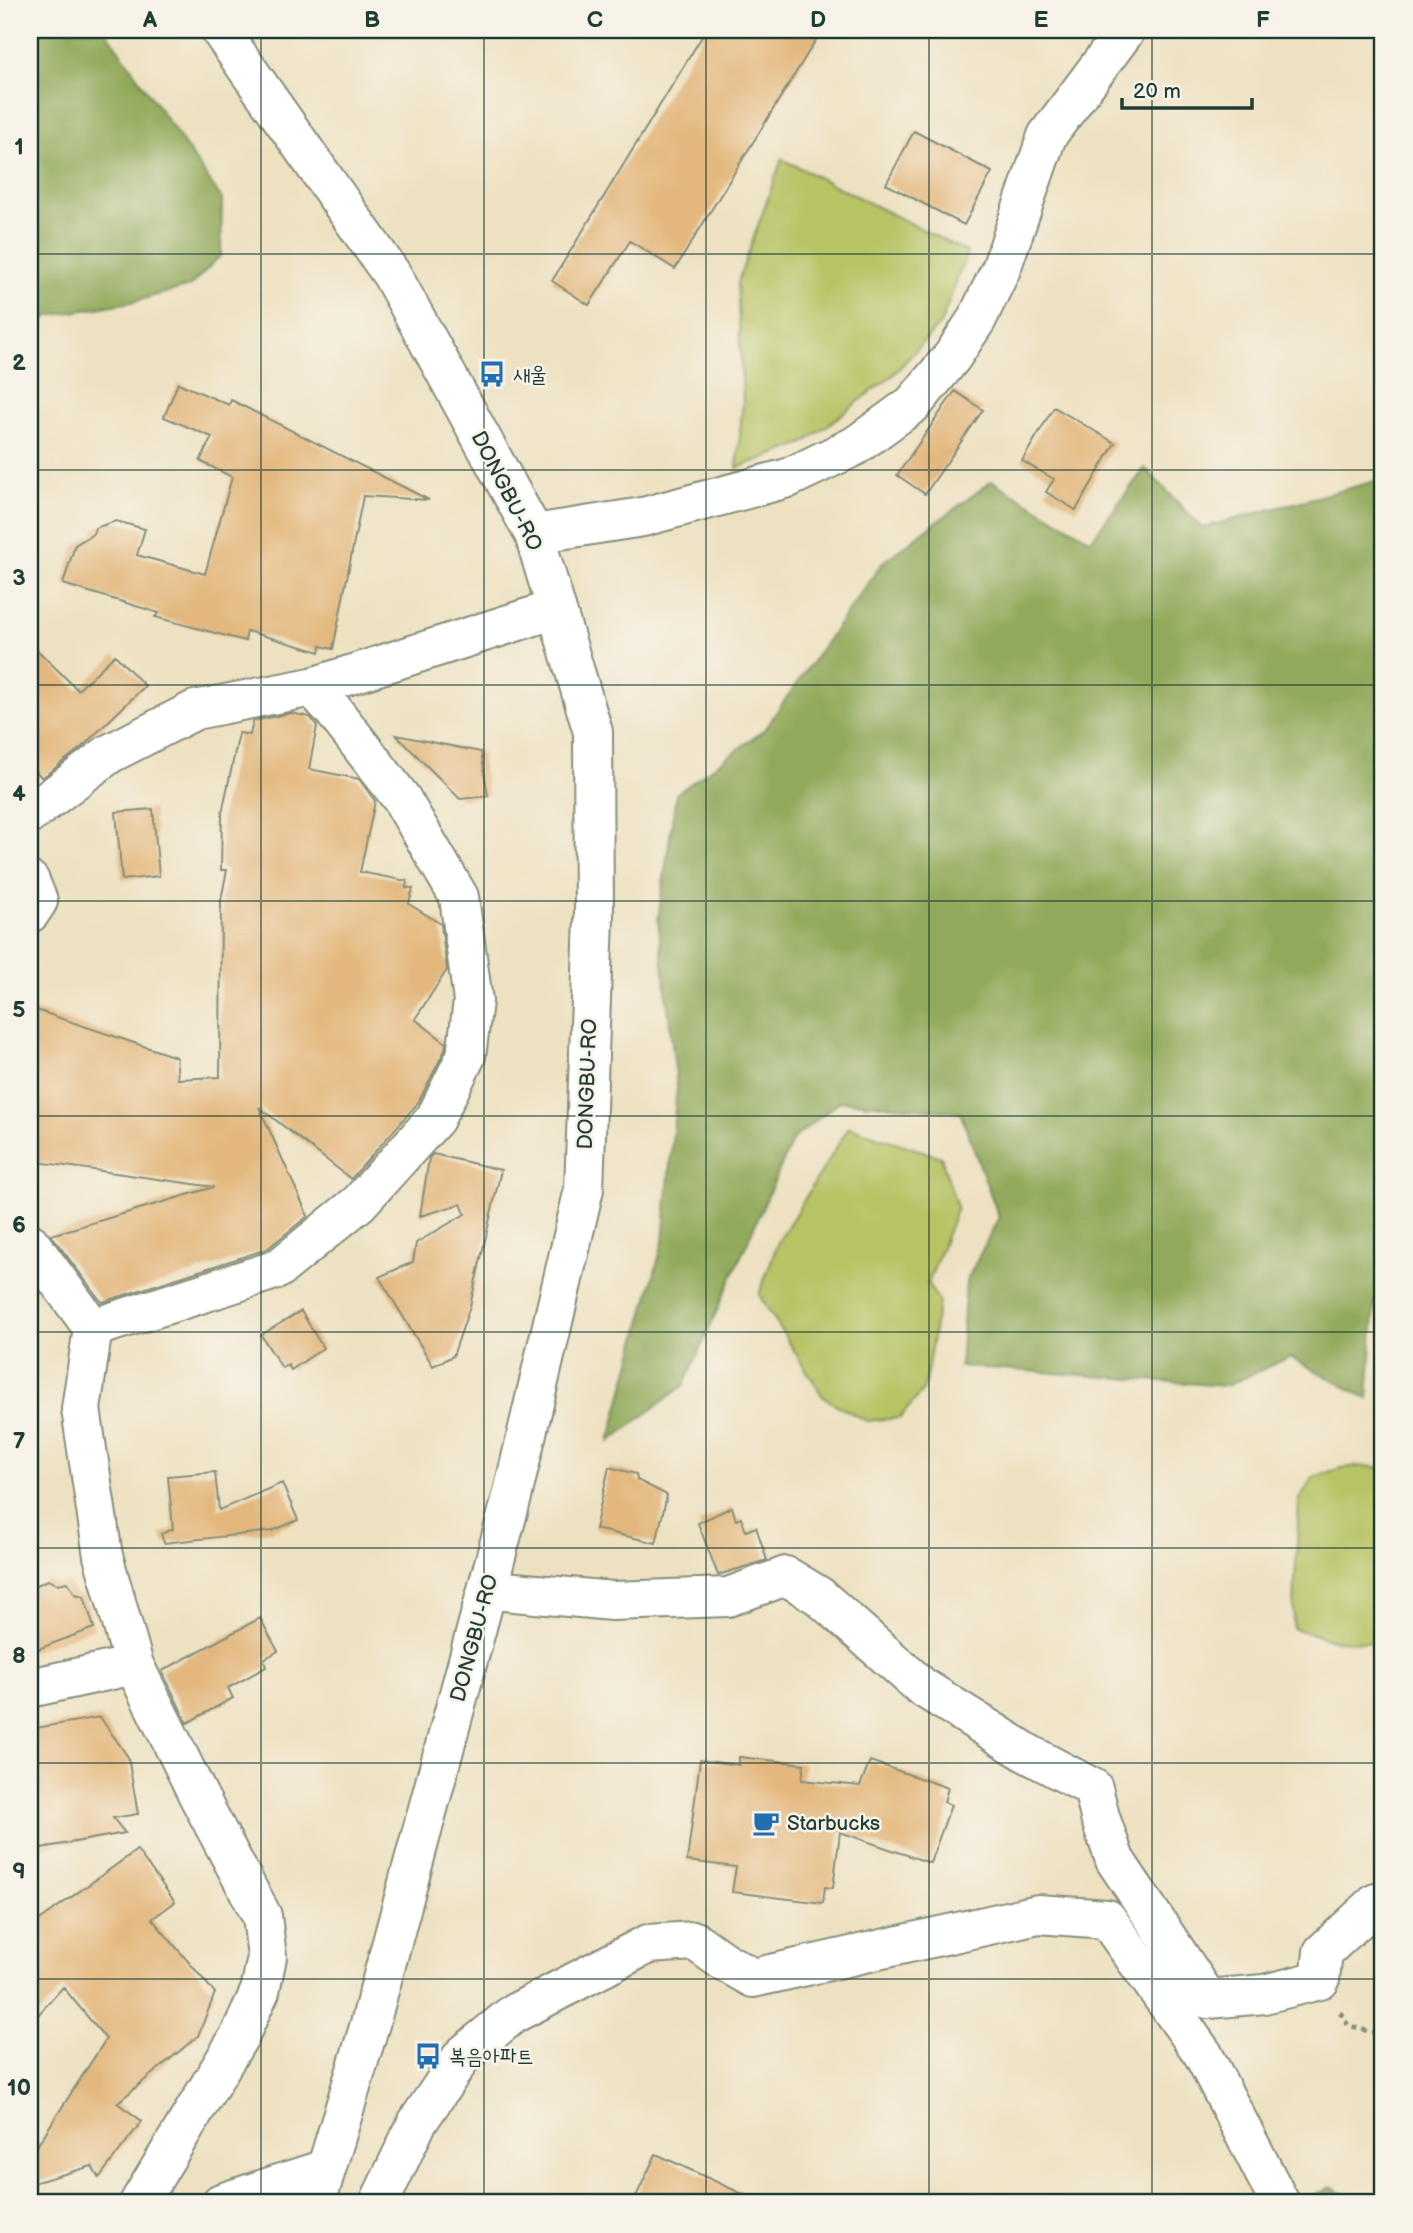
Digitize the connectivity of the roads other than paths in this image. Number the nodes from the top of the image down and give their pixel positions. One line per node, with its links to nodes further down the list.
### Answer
1 (220, 30): 3 (street, DONGBU-RO)
2 (1126, 30): 3 (street)
3 (534, 534): 4 (street, DONGBU-RO)
4 (556, 609): 5 (street); 11 (street, DONGBU-RO)
5 (312, 687): 6 (street); 10 (street)
6 (30, 814)
7 (30, 881): 8 (street)
8 (30, 913)
9 (30, 1243): 10 (street)
10 (93, 1328): 12 (street)
11 (489, 1584): 14 (street); 15 (street, DONGBU-RO)
12 (134, 1665): 13 (street); 16 (street)
13 (30, 1688)
14 (1376, 1903)
15 (320, 2186): 17 (street)
16 (139, 2203)
17 (222, 2203)
18 (379, 2203): 19 (street)
19 (1280, 2203)

